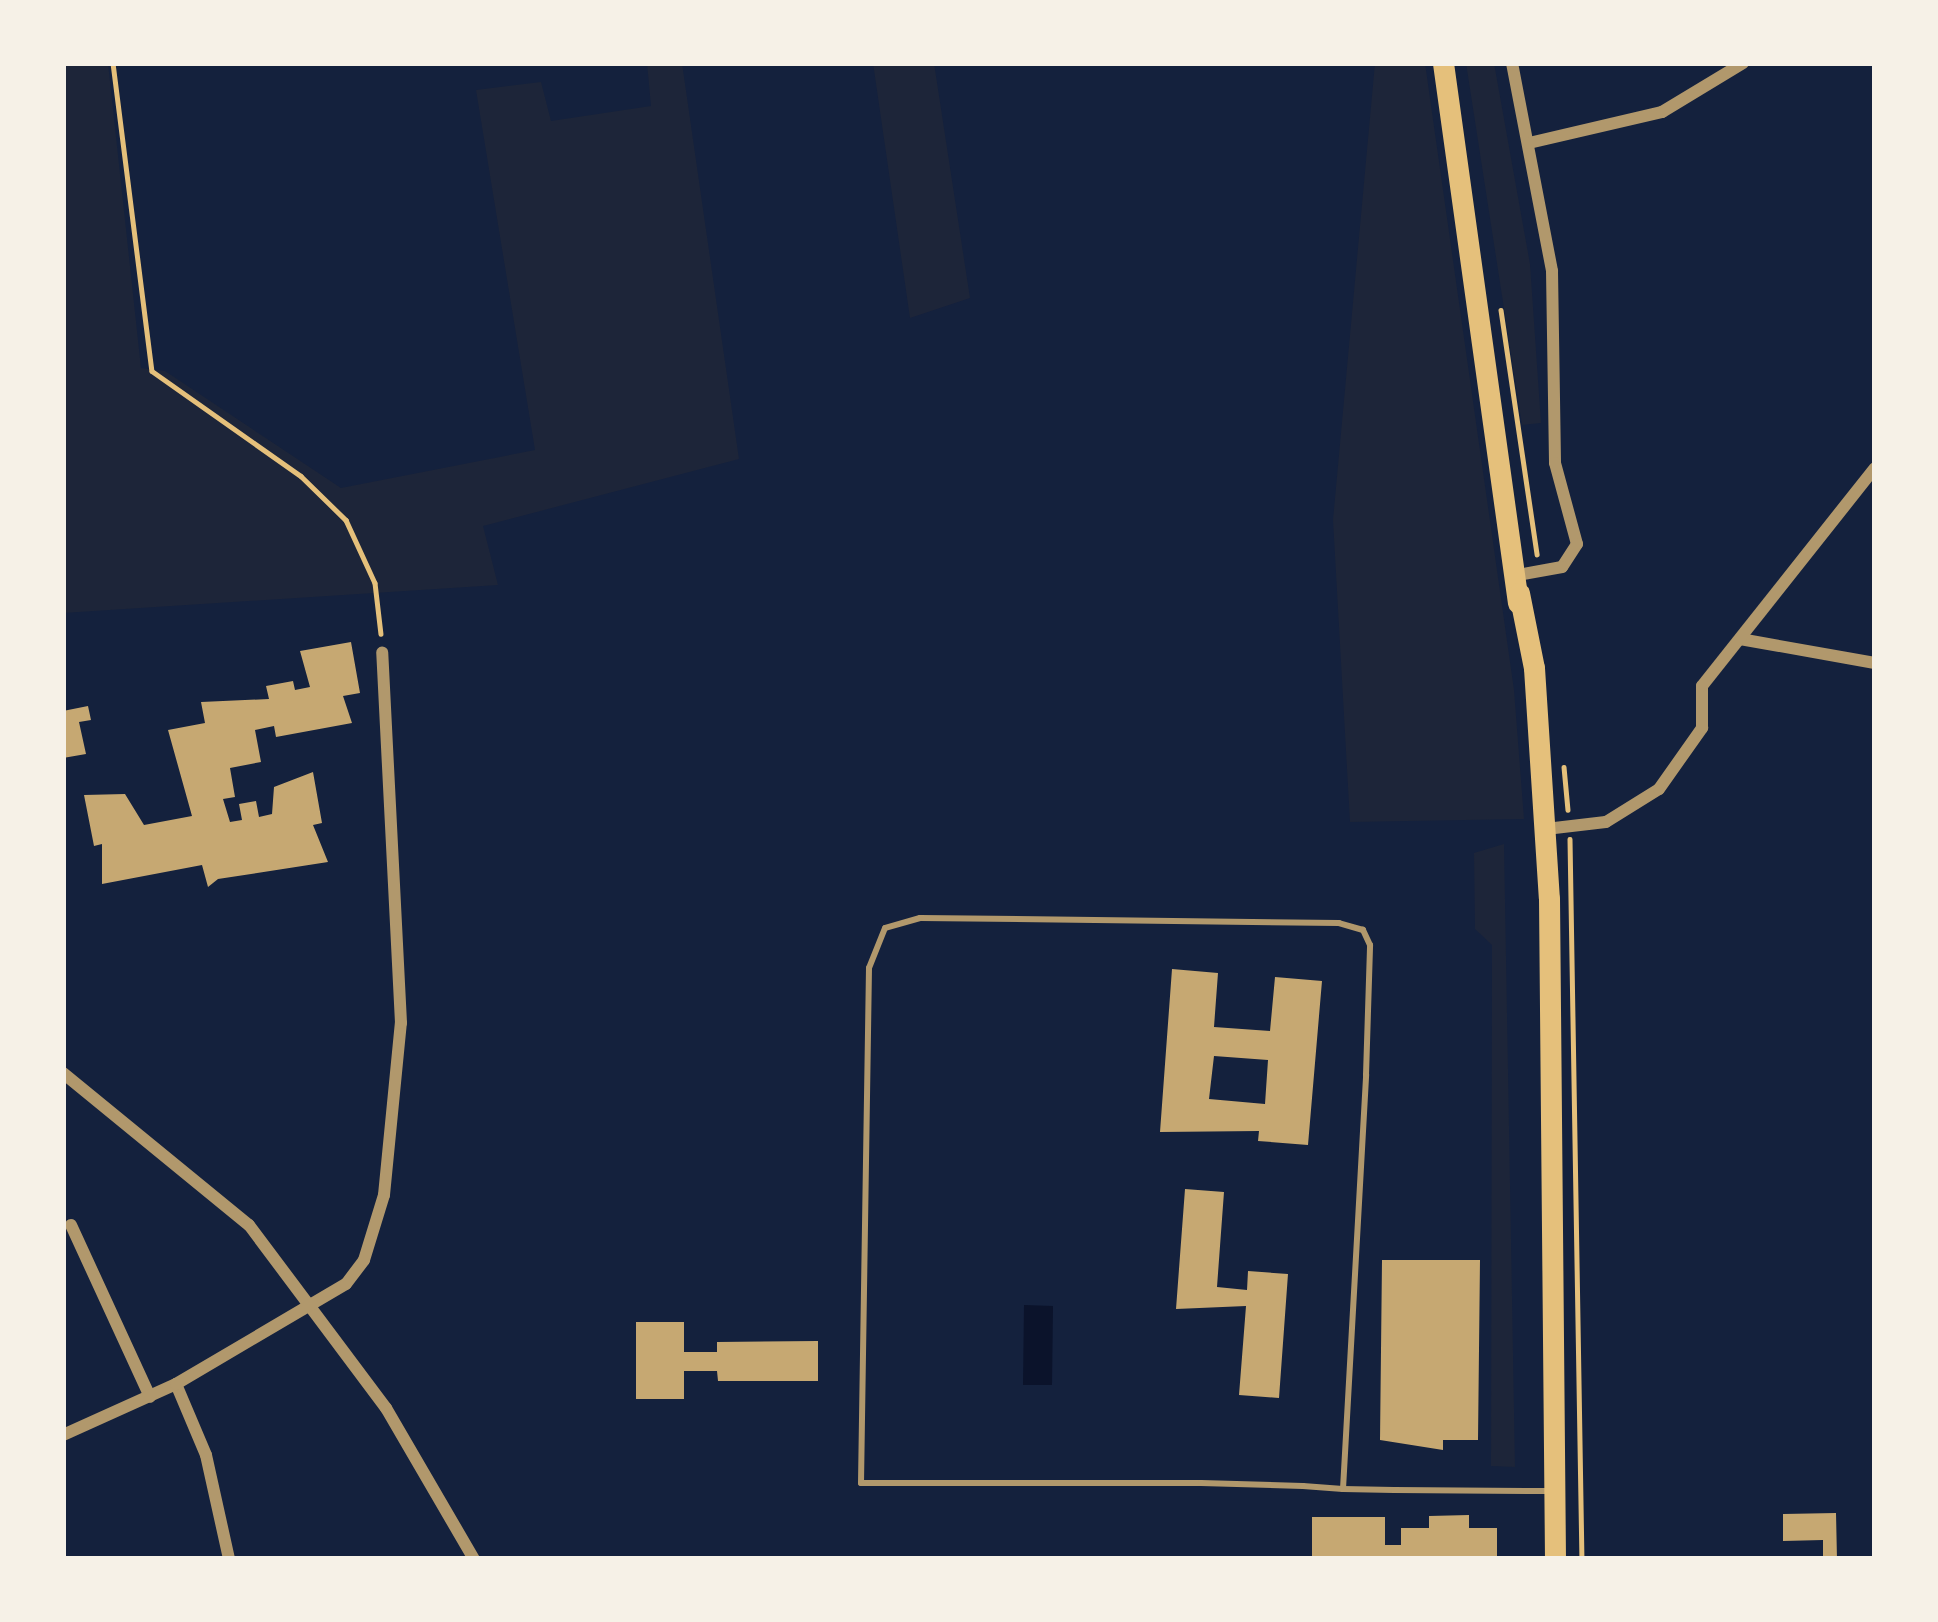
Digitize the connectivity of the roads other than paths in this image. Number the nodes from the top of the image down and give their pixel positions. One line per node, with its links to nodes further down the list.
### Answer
1 (1443, 63): 6 (main road)
2 (1512, 63): 4 (street)
3 (1743, 63): 4 (street)
4 (1529, 143): 6 (street)
5 (1875, 468): 7 (street)
6 (1526, 580): 10 (main road)
7 (1740, 640): 9 (street); 10 (street)
8 (382, 652): 13 (street)
9 (1875, 663)
10 (1558, 828): 18 (main road)
11 (63, 1073): 13 (street)
12 (71, 1225): 15 (street)
13 (308, 1306): 14 (street); 20 (street)
14 (176, 1384): 15 (street); 19 (street)
15 (150, 1397): 16 (street)
16 (63, 1435)
17 (1343, 1489): 17 (lane); 18 (lane)
18 (1554, 1491): 21 (main road)
19 (229, 1559)
20 (474, 1559)
21 (1556, 1559)

